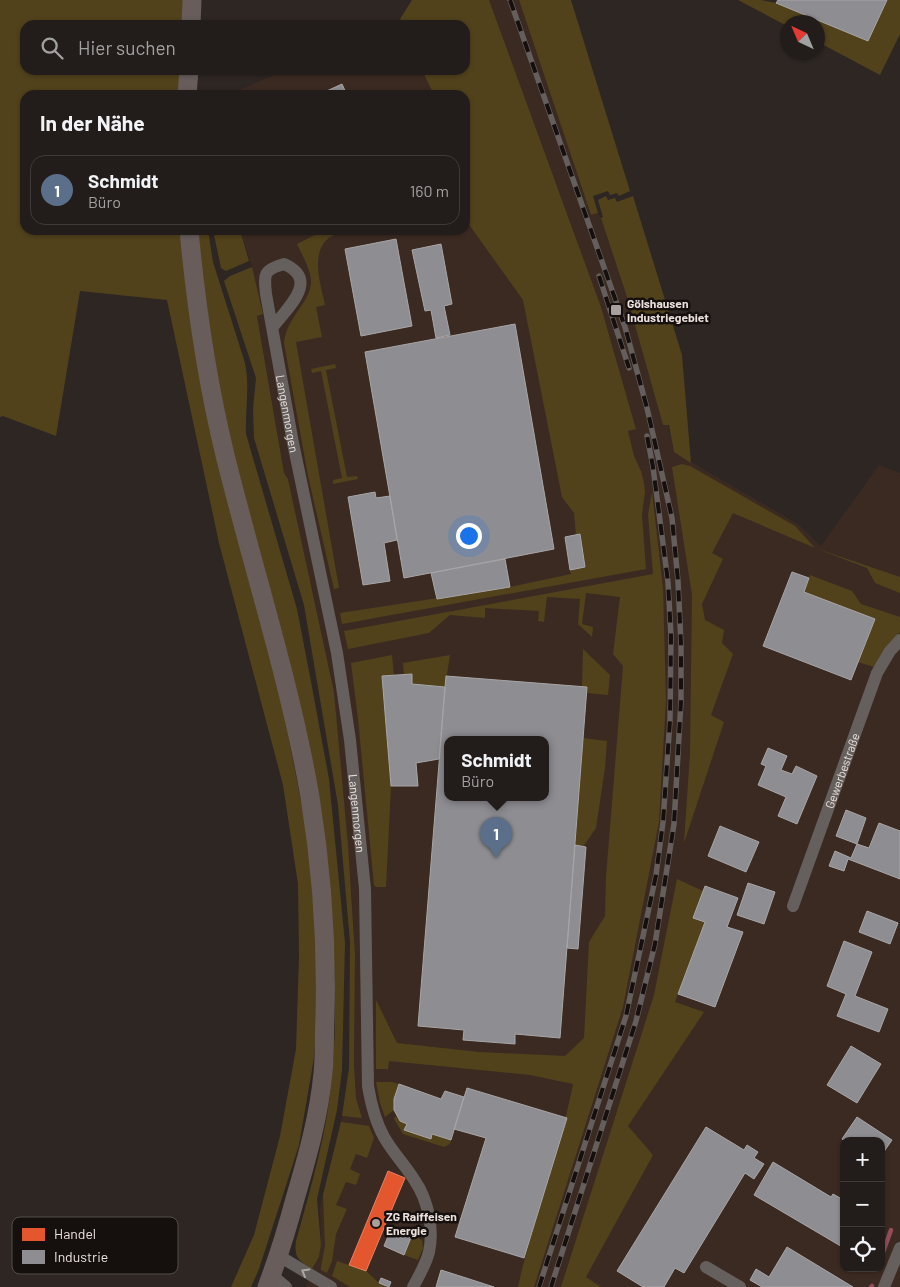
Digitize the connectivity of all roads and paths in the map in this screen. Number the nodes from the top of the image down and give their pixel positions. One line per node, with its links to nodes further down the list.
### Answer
1 (192, 0): 2 (main road)
2 (191, 20)
3 (188, 75): 4 (main road)
4 (187, 90)
5 (189, 235): 10 (main road)
6 (273, 327): 14 (street, Langenmorgen)
7 (900, 640): 8 (street, Gewerbestraße)
8 (793, 906)
9 (900, 1248): 16 (street)
10 (279, 1256): 12 (main road); 13 (street, one-way to 10)
11 (706, 1267): 15 (street)
12 (275, 1283)
13 (331, 1287)
14 (413, 1287)
15 (740, 1287)
16 (884, 1287)

